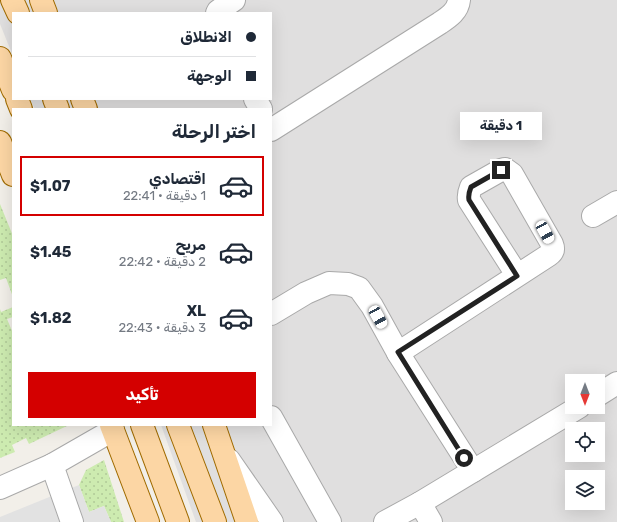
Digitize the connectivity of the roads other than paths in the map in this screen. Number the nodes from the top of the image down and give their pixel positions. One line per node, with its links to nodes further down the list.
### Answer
1 (12, 0): 5 (main road)
2 (41, 0): 6 (main road)
3 (234, 0): 7 (street)
4 (459, 0): 10 (street)
5 (18, 12)
6 (46, 12)
7 (218, 12)
8 (0, 58): 9 (main road)
9 (12, 88)
10 (272, 128)
11 (0, 142): 12 (main road)
12 (12, 172)
13 (617, 202): 14 (street)
14 (593, 216)
15 (517, 276): 15 (street); 17 (street)
16 (272, 313): 17 (street)
17 (398, 352): 26 (street)
18 (567, 414): 26 (street)
19 (272, 419): 35 (street)
20 (142, 426): 31 (main road)
21 (178, 426): 32 (main road)
22 (214, 426): 24 (main road)
23 (112, 428): 25 (street); 30 (main road)
24 (223, 451): 33 (main road); 34 (street)
25 (52, 465): 27 (street); 29 (street)
26 (473, 471): 28 (street)
27 (0, 488)
28 (420, 503): 36 (street); 37 (street)
29 (69, 521)
30 (148, 522)
31 (178, 522)
32 (215, 522)
33 (247, 522)
34 (272, 522)
35 (330, 522)
36 (385, 522)
37 (431, 522)

